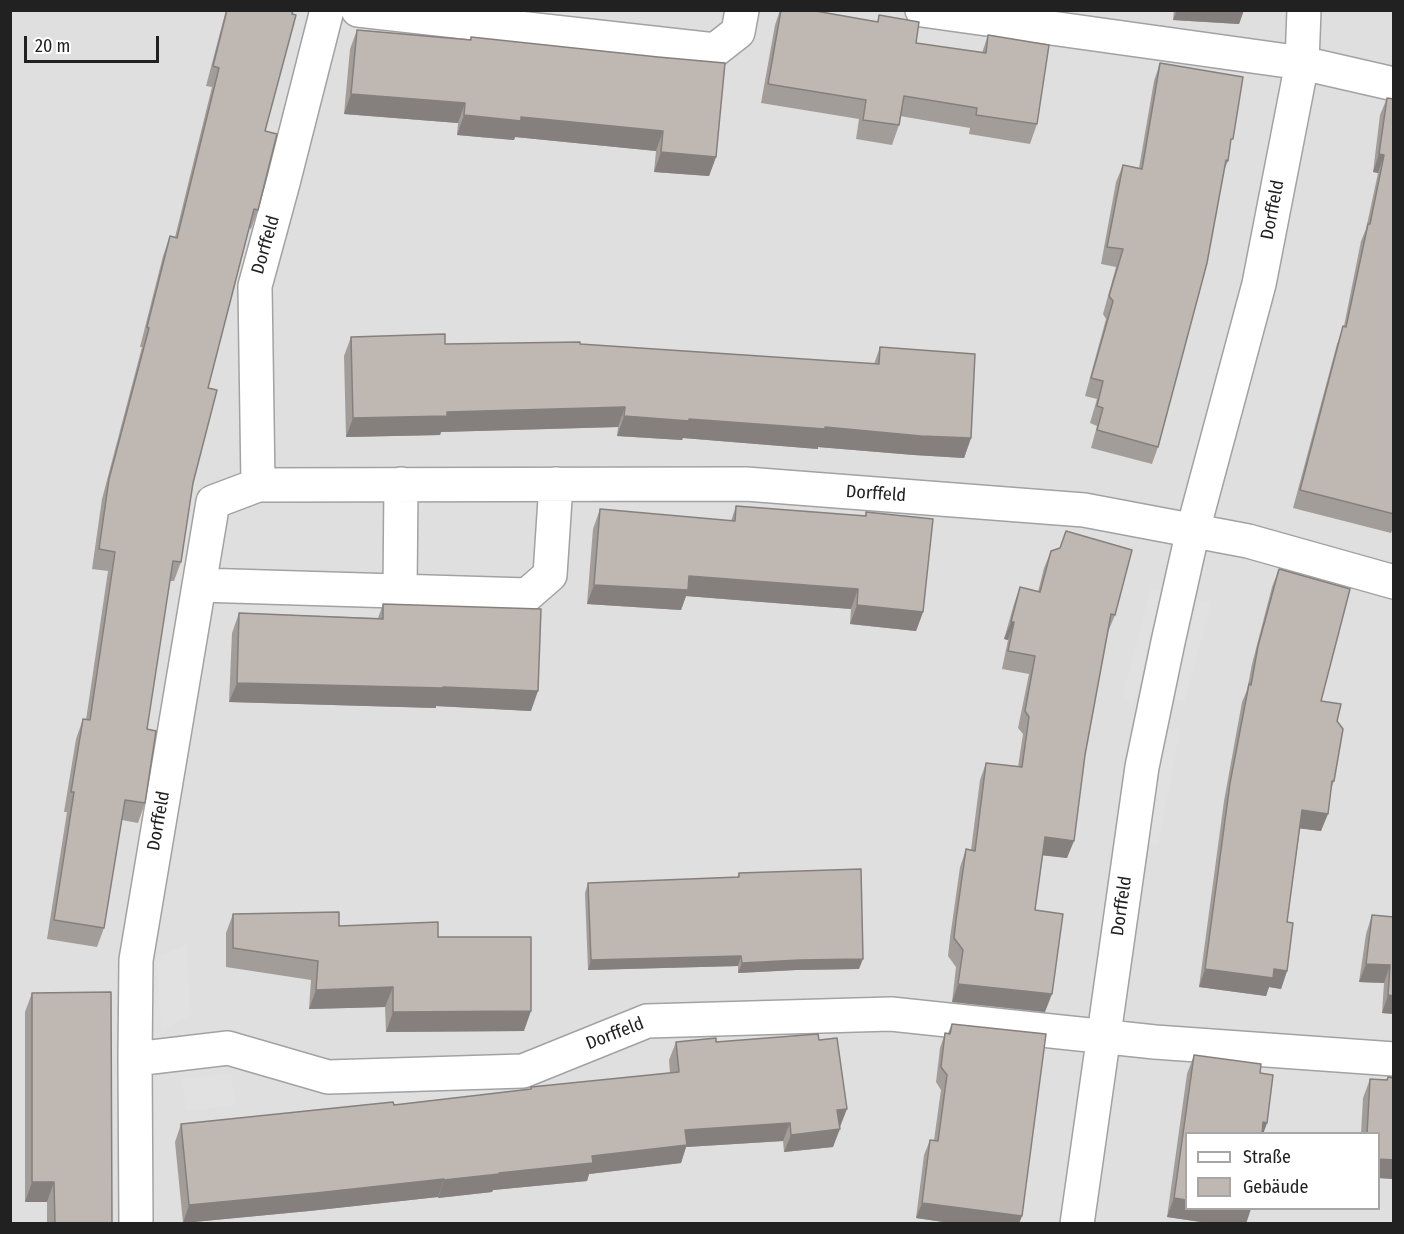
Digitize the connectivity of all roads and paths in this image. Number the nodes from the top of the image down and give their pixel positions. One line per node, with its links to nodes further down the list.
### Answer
1 (327, 10): 11 (street, Dorffeld)
2 (358, 10): 6 (street)
3 (742, 10): 6 (street)
4 (922, 10): 7 (street)
5 (1304, 10): 7 (street, Dorffeld)
6 (509, 19)
7 (1302, 63): 8 (street); 12 (street, Dorffeld)
8 (1394, 84)
9 (401, 484): 10 (street, Dorffeld); 11 (street, Dorffeld); 15 (street)
10 (556, 484): 12 (street, Dorffeld); 15 (street)
11 (258, 485): 14 (street, Dorffeld)
12 (1193, 530): 13 (street, Dorffeld); 16 (street, Dorffeld)
13 (1394, 582)
14 (199, 585): 15 (street); 17 (street, Dorffeld)
15 (400, 592)
16 (1102, 1036): 17 (street, Dorffeld); 18 (street, Dorffeld); 20 (street, Dorffeld)
17 (135, 1059): 19 (street, Dorffeld)
18 (1394, 1059)
19 (136, 1224)
20 (1077, 1224)

